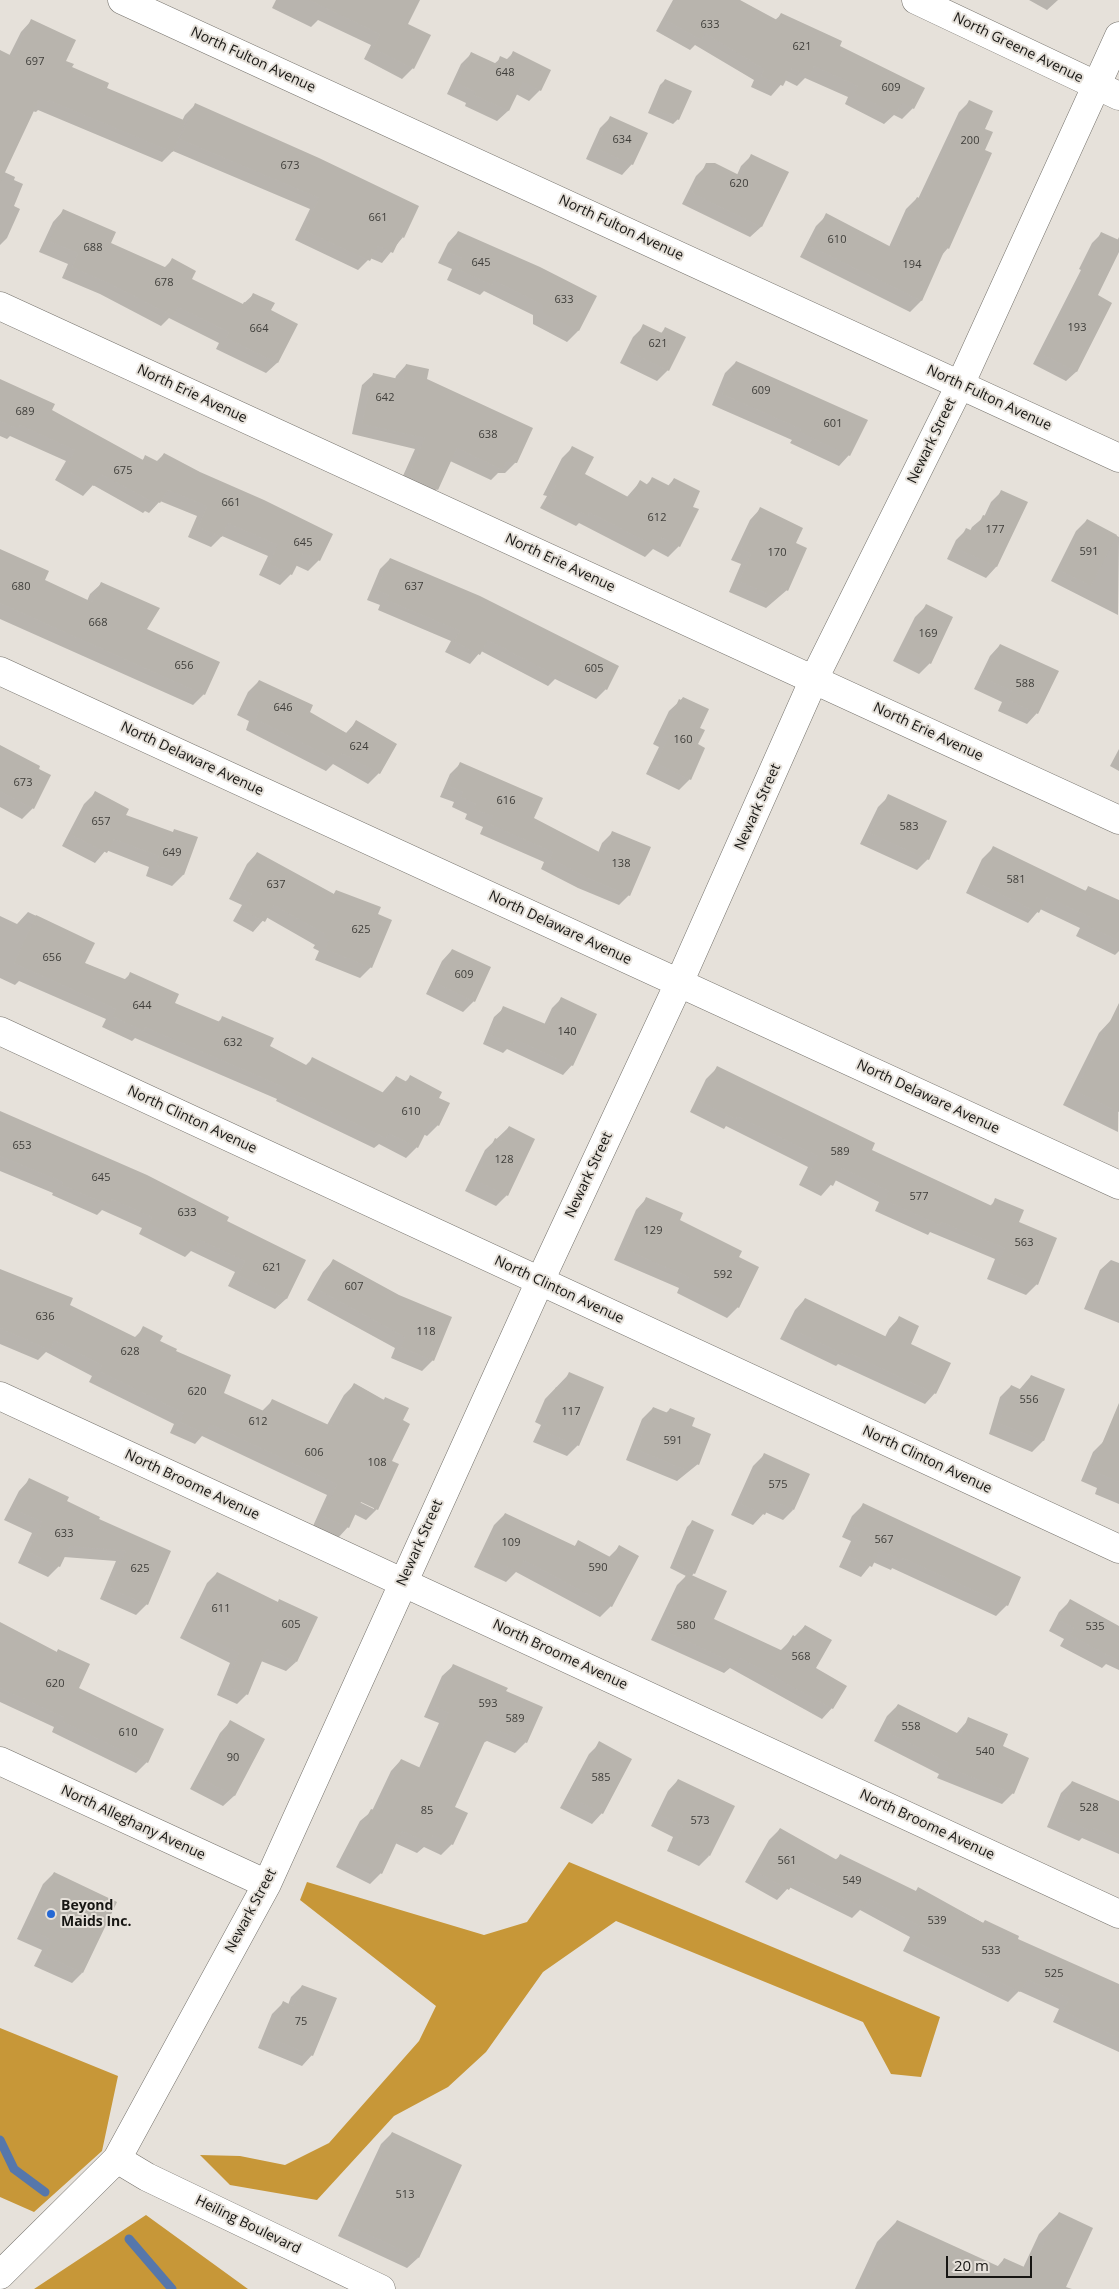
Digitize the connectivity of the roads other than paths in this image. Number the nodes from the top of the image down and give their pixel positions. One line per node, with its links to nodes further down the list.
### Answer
1 (122, 0): 6 (street, North Fulton Avenue)
2 (916, 0): 4 (street, North Greene Avenue)
3 (1119, 36): 4 (street, Newark Street)
4 (1108, 91): 6 (street, Newark Street)
5 (0, 306): 9 (street, North Erie Avenue)
6 (960, 384): 7 (street, North Fulton Avenue); 9 (street, Newark Street)
7 (1119, 458)
8 (0, 671): 11 (street, North Delaware Avenue)
9 (814, 680): 10 (street, North Erie Avenue); 11 (street, Newark Street)
10 (1119, 820)
11 (679, 983): 13 (street, North Delaware Avenue); 14 (street, Newark Street)
12 (0, 1031): 14 (street, North Clinton Avenue)
13 (1119, 1185)
14 (540, 1281): 16 (street, North Clinton Avenue); 17 (street, Newark Street)
15 (0, 1396): 17 (street, North Broome Avenue)
16 (1119, 1549)
17 (403, 1582): 19 (street, Newark Street); 20 (street, North Broome Avenue)
18 (0, 1761): 19 (street, North Alleghany Avenue)
19 (267, 1884): 21 (street, Newark Street)
20 (1119, 1914)
21 (117, 2159): 22 (street, Newark Street); 23 (street, Heiling Boulevard)
22 (0, 2275)
23 (381, 2289)

